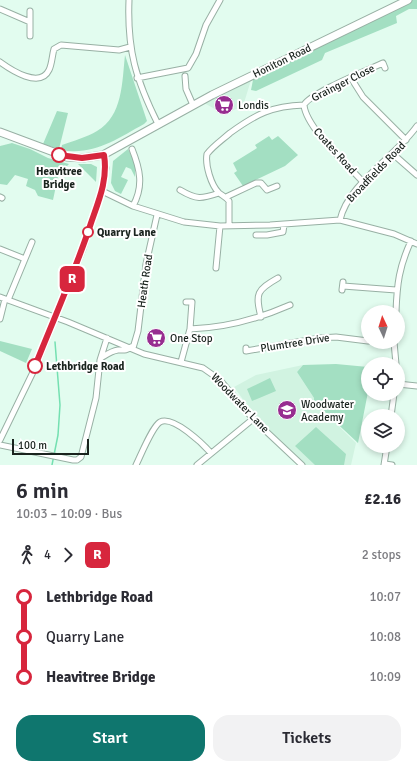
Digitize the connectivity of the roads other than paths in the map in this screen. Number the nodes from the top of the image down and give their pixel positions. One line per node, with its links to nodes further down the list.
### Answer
1 (129, 0): 8 (street)
2 (220, 0): 12 (street)
3 (408, 0): 14 (main road, Honiton Road)
4 (0, 9): 6 (street)
5 (30, 11): 6 (street)
6 (30, 22): 7 (street)
7 (30, 36)
8 (130, 47): 9 (street); 12 (street)
9 (0, 62)
10 (383, 64): 13 (street, Grainger Close)
11 (186, 76): 14 (street)
12 (137, 78): 16 (street)
13 (351, 78): 15 (street, Grainger Close); 19 (street)
14 (193, 105): 16 (main road, Honiton Road)
15 (304, 105): 24 (street, Coates Road); 29 (street)
16 (158, 124): 22 (main road, Honiton Road)
17 (417, 126): 19 (street, Broadfields Road)
18 (0, 132): 22 (main road)
19 (406, 140): 21 (street, Broadfields Road)
20 (132, 149): 32 (street)
21 (393, 154): 23 (street); 24 (street, Broadfields Road)
22 (104, 155): 28 (street)
23 (417, 176)
24 (363, 182): 34 (street, Broadfields Road)
25 (277, 186): 27 (street)
26 (180, 190): 29 (street)
27 (267, 190): 30 (street); 31 (street)
28 (102, 191): 32 (street); 53 (street)
29 (219, 193): 30 (street)
30 (226, 197): 35 (street)
31 (270, 197)
32 (134, 206): 33 (street)
33 (157, 215): 37 (street); 58 (street, Heath Road)
34 (340, 220): 36 (street); 39 (street)
35 (229, 225): 36 (street); 37 (street)
36 (284, 225): 38 (street)
37 (220, 226): 44 (street)
38 (256, 235)
39 (411, 241): 41 (street); 47 (street)
40 (32, 242): 43 (street)
41 (417, 244)
42 (0, 249): 43 (street)
43 (24, 259): 48 (street)
44 (216, 268)
45 (278, 278): 52 (street)
46 (343, 286): 47 (street)
47 (396, 290): 51 (street)
48 (4, 299): 53 (street); 54 (street)
49 (186, 302): 55 (street)
50 (290, 305): 52 (street)
51 (396, 305)
52 (261, 317): 55 (street)
53 (55, 318): 56 (street); 65 (street)
54 (0, 319)
55 (190, 329): 61 (street)
56 (107, 338): 58 (street); 59 (street)
57 (361, 340): 60 (street, Plumtree Drive)
58 (132, 348): 59 (street); 61 (street, Woodwater Lane)
59 (101, 358): 69 (street)
60 (248, 358)
61 (181, 362): 64 (street, Woodwater Lane)
62 (405, 385): 63 (street)
63 (417, 386)
64 (253, 419): 67 (street); 73 (street, Woodwater Lane)
65 (0, 440)
66 (0, 445): 69 (street)
67 (211, 453): 71 (street); 72 (street)
68 (386, 453): 70 (street)
69 (78, 463)
70 (384, 464): 74 (street)
71 (136, 465)
72 (197, 465)
73 (302, 465)
74 (392, 465)

